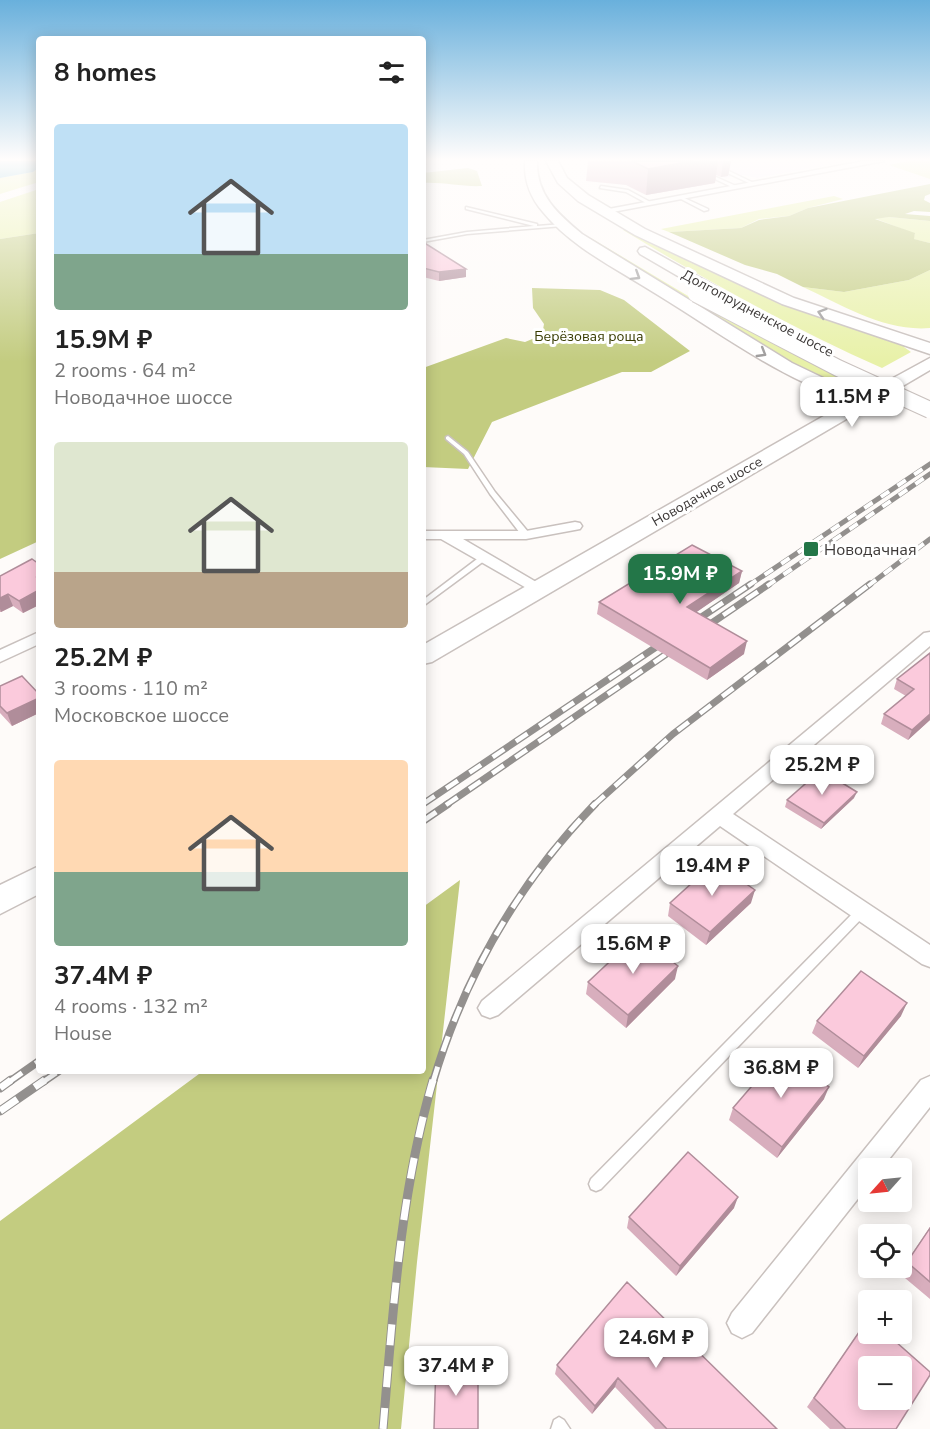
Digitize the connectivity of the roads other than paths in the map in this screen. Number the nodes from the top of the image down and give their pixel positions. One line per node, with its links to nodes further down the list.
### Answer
1 (538, 228): 6 (lane)
2 (567, 228): 12 (street, one-way to 12)
3 (590, 228): 7 (street, Долгопрудненское шоссе)
4 (609, 228): 7 (street, Долгопрудненское шоссе)
5 (632, 228): 8 (street, one-way to 5)
6 (426, 240)
7 (704, 292): 13 (street, Долгопрудненское шоссе); 15 (street, Долгопрудненское шоссе, bridge)
8 (878, 330): 9 (street); 10 (street)
9 (930, 334)
10 (930, 349)
11 (930, 363): 14 (street, Новодачное шоссе)
12 (786, 367): 14 (street); 16 (street)
13 (930, 397)
14 (865, 400): 16 (street, Новодачное шоссе)
15 (930, 410)
16 (819, 411): 23 (street, Новодачное шоссе)
17 (448, 438): 21 (lane)
18 (576, 526): 21 (street)
19 (426, 535): 20 (street)
20 (445, 535): 21 (street); 22 (street)
21 (526, 535)
22 (484, 558): 23 (street); 24 (lane)
23 (537, 590): 27 (street, Новодачное шоссе)
24 (426, 602)
25 (930, 637): 29 (street)
26 (36, 639): 28 (street)
27 (426, 654)
28 (0, 657)
29 (719, 814): 32 (street); 34 (street)
30 (36, 881): 31 (street)
31 (0, 901)
32 (862, 911): 33 (street); 36 (lane)
33 (930, 957)
34 (490, 1008)
35 (930, 1088): 37 (street)
36 (596, 1184)
37 (742, 1323)

